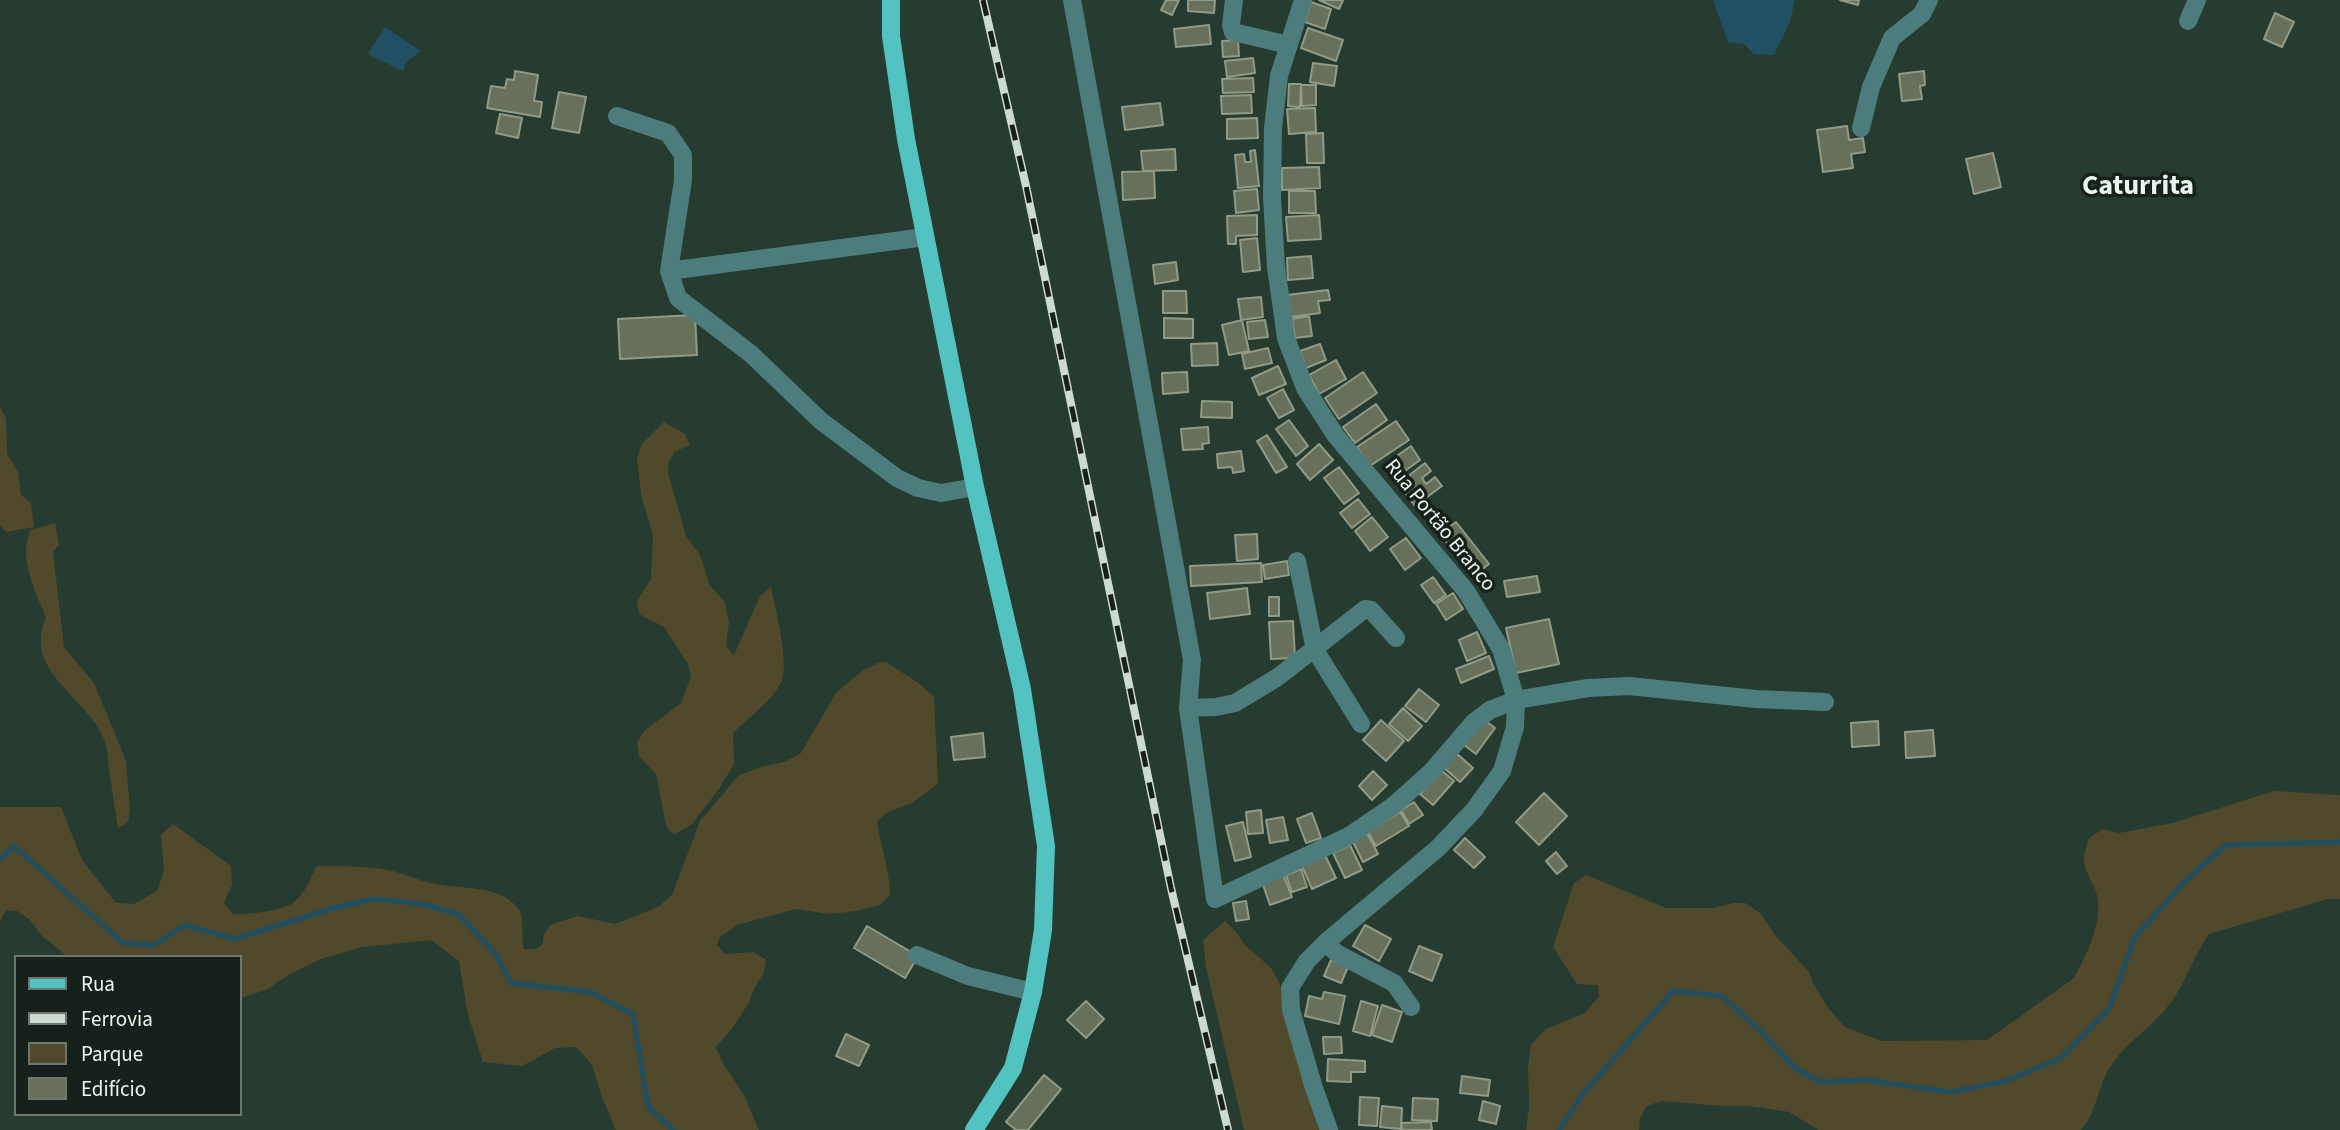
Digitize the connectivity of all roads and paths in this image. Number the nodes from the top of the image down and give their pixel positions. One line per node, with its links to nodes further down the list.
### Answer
1 (891, 0): 11 (main road)
2 (1072, 0): 19 (street)
3 (1234, 0): 8 (street)
4 (1303, 0): 8 (street, Rua Portão Branco)
5 (1929, 0): 10 (street)
6 (2197, 0): 7 (street)
7 (2188, 20)
8 (1289, 45): 17 (street, Rua Portão Branco)
9 (617, 116): 12 (street)
10 (1861, 128)
11 (925, 237): 12 (street); 13 (main road)
12 (668, 271): 13 (street)
13 (975, 487): 23 (main road)
14 (1297, 561): 16 (street)
15 (1396, 638): 16 (street)
16 (1315, 650): 19 (street); 20 (street)
17 (1516, 701): 18 (street); 19 (street); 21 (street, Rua Portão Branco)
18 (1825, 702)
19 (1188, 708)
20 (1361, 724)
21 (1325, 943): 24 (street); 26 (street, Rua Portão Branco)
22 (917, 955): 23 (street)
23 (1034, 992): 25 (main road)
24 (1411, 1007)
25 (974, 1130)
26 (1329, 1130)

